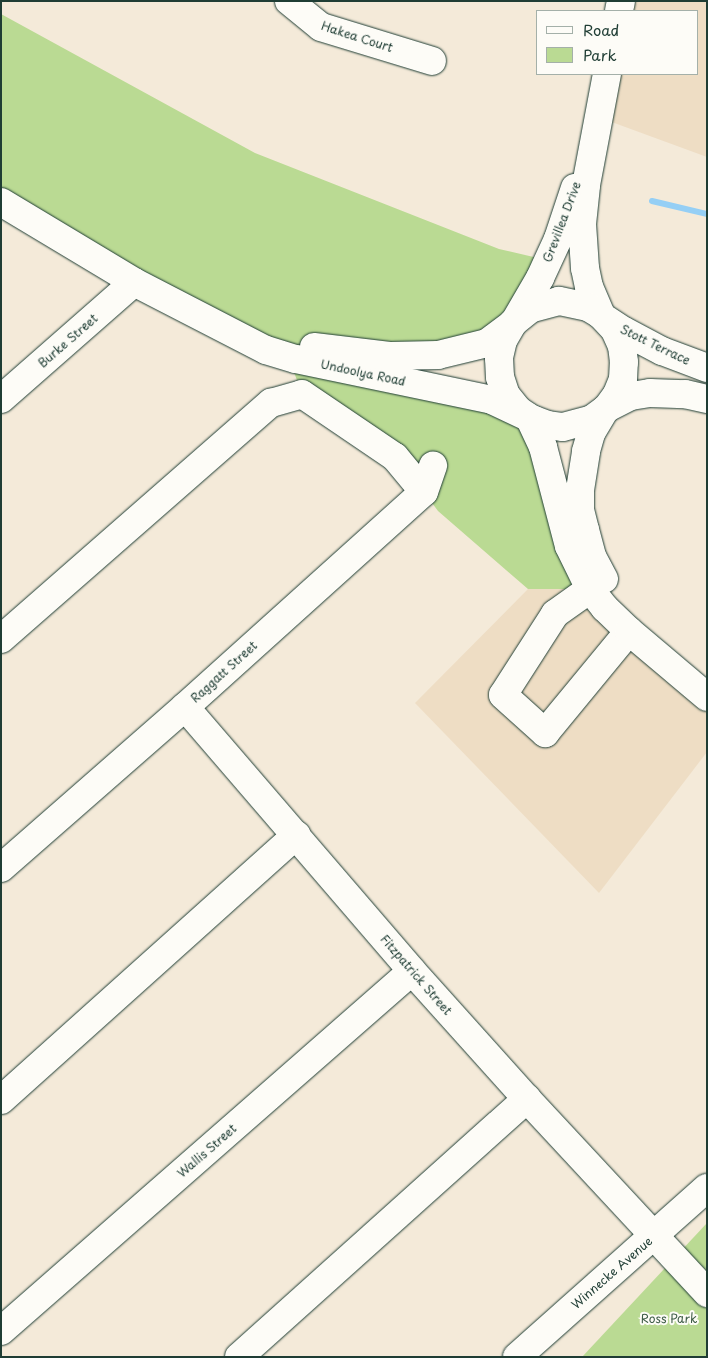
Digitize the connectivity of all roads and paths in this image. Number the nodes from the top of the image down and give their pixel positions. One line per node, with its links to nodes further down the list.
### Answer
1 (289, 1): 2 (street, Hakea Court)
2 (432, 61)
3 (607, 75): 4 (street, Grevillea Drive)
4 (598, 117): 7 (street, Grevillea Drive); 9 (street, Grevillea Drive)
5 (1, 202): 6 (street, Undoolya Road)
6 (134, 282): 8 (street, Undoolya Road); 11 (street, Burke Street)
7 (603, 316): 9 (street, Undoolya Road); 10 (street, Stott Terrace); 13 (street, Undoolya Road)
8 (204, 319): 9 (street, Undoolya Road); 14 (street, Undoolya Road)
9 (514, 322): 14 (street, Undoolya Road)
10 (707, 368)
11 (1, 399)
12 (707, 399): 13 (street)
13 (606, 409): 14 (street, Undoolya Road); 19 (street, Undoolya Road)
14 (529, 418): 17 (street, Undoolya Road)
15 (432, 466): 16 (street)
16 (424, 492): 18 (street); 21 (street, Raggatt Street)
17 (590, 589): 19 (street, Undoolya Road); 19 (street)
18 (1, 639)
19 (639, 639): 20 (street, Undoolya Road)
20 (707, 697)
21 (185, 707): 22 (street, Fitzpatrick Street); 23 (street, Raggatt Street)
22 (296, 835): 24 (street, Fitzpatrick Street); 26 (street)
23 (1, 868)
24 (412, 971): 25 (street, Fitzpatrick Street); 30 (street, Wallis Street)
25 (527, 1099): 28 (street, Fitzpatrick Street); 31 (street)
26 (1, 1100)
27 (707, 1188): 28 (street, Winnecke Avenue)
28 (653, 1237): 29 (street, Fitzpatrick Street); 32 (street, Winnecke Avenue)
29 (707, 1293)
30 (1, 1331)
31 (239, 1357)
32 (517, 1357)

